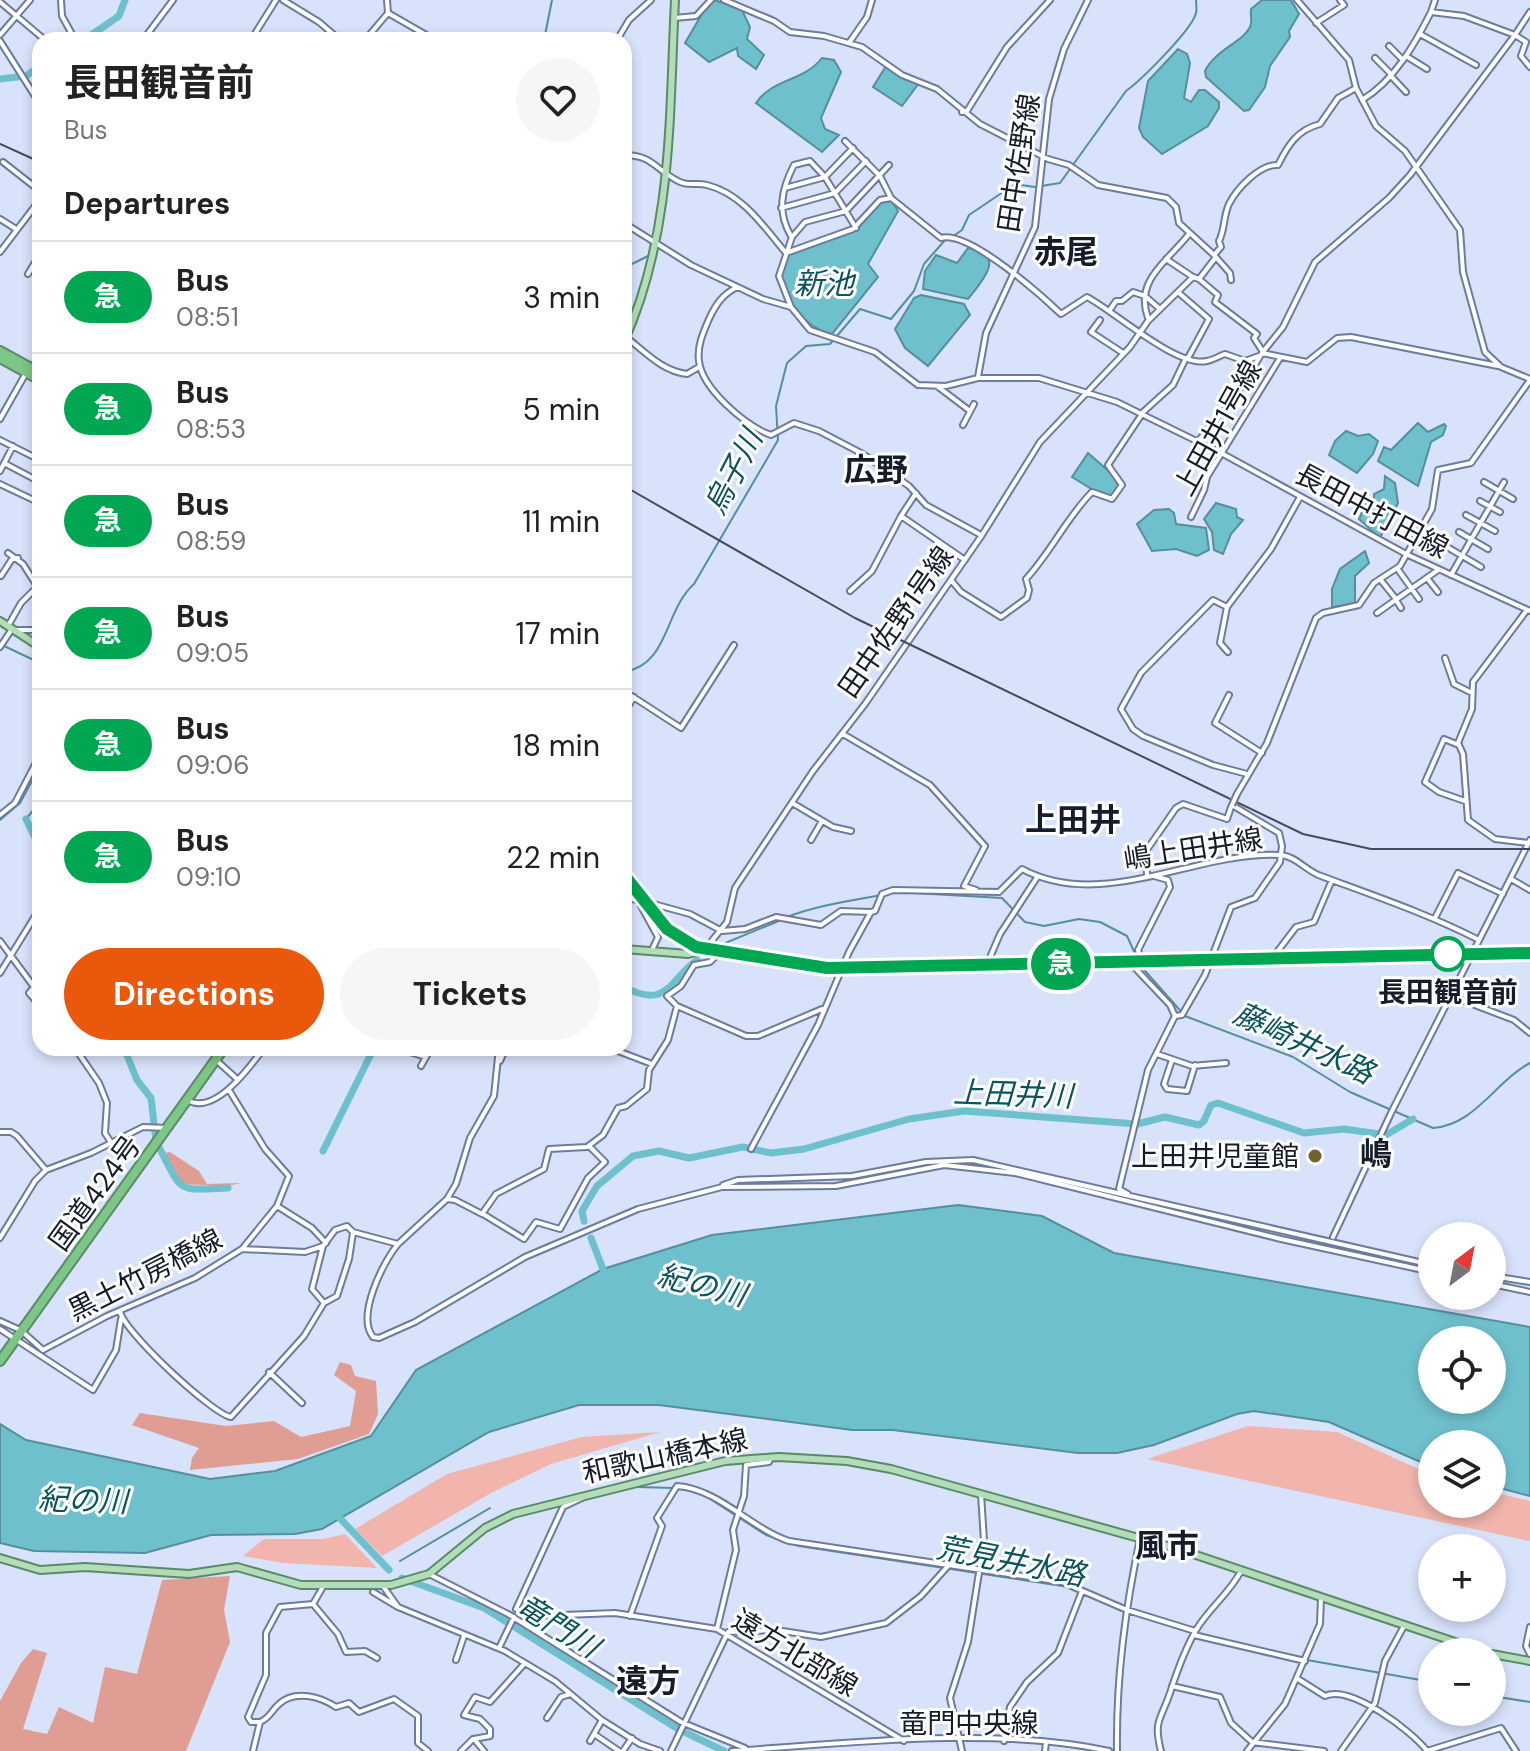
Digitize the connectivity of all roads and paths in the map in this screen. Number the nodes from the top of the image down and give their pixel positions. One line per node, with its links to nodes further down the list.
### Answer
1 (30, 0): 22 (street)
2 (61, 0): 26 (street)
3 (173, 0): 27 (street)
4 (276, 0): 28 (street)
5 (283, 0): 29 (street)
6 (387, 0): 21 (street)
7 (651, 0): 32 (street)
8 (675, 0): 23 (main road)
9 (711, 0): 23 (street)
10 (724, 0): 37 (street)
11 (872, 0): 37 (street)
12 (1050, 0): 49 (street)
13 (1088, 0): 53 (street, 田中佐野線)
14 (1297, 0): 24 (street)
15 (1435, 0): 19 (street)
16 (0, 2): 22 (street)
17 (1342, 2): 18 (street); 24 (street)
18 (1349, 11)
19 (1431, 12): 33 (street); 34 (street)
20 (1530, 12): 34 (street)
21 (388, 13): 30 (street); 31 (street)
22 (17, 17): 25 (street); 35 (street)
23 (674, 18): 58 (main road)
24 (1316, 23): 45 (street)
25 (35, 32)
26 (70, 32)
27 (149, 32)
28 (256, 32)
29 (331, 32)
30 (372, 32)
31 (421, 32)
32 (622, 32)
33 (1420, 34): 40 (street); 41 (street)
34 (1515, 35): 36 (street); 57 (street)
35 (0, 38): 47 (street)
36 (1528, 42): 42 (street)
37 (849, 43): 49 (street)
38 (1389, 46): 40 (street)
39 (1375, 58): 44 (street)
40 (1405, 58): 43 (street); 44 (street)
41 (1476, 65)
42 (1530, 67)
43 (1427, 69)
44 (1391, 74): 46 (street); 48 (street)
45 (1356, 88): 48 (street); 77 (street, 田中佐野1号線)
46 (1406, 92)
47 (32, 94)
48 (1362, 100): 57 (street)
49 (962, 112): 53 (street)
50 (845, 141): 51 (street)
51 (853, 148): 54 (street); 60 (street)
52 (632, 156): 58 (street)
53 (1042, 156): 72 (street); 81 (street, 田中佐野線)
54 (866, 161): 59 (street); 63 (street)
55 (3, 162): 61 (street)
56 (889, 165): 59 (street)
57 (1416, 168): 97 (street); 103 (street)
58 (668, 175): 74 (main road); 76 (street)
59 (880, 176): 64 (street); 67 (street)
60 (825, 177): 62 (street); 62 (street); 63 (street)
61 (32, 185)
62 (785, 188): 65 (street)
63 (835, 193): 65 (street); 67 (street)
64 (891, 198): 70 (street); 81 (street)
65 (781, 208): 73 (street)
66 (32, 210): 71 (street)
67 (846, 211): 70 (street); 73 (street)
68 (0, 219): 71 (street)
69 (632, 228): 74 (street)
70 (856, 228): 76 (street)
71 (16, 229): 75 (street)
72 (1189, 234): 77 (street); 78 (street)
73 (792, 237): 76 (street)
74 (657, 244): 84 (street); 90 (main road)
75 (1, 249)
76 (786, 253): 87 (street)
77 (1215, 256): 82 (street, 田中佐野1号線); 83 (street)
78 (1166, 259): 82 (street); 86 (street)
79 (32, 267): 80 (street)
80 (28, 274)
81 (1012, 274): 89 (street); 107 (street, 田中佐野線)
82 (1196, 278): 85 (street, 田中佐野1号線); 97 (street)
83 (1231, 280)
84 (737, 287): 87 (street); 102 (street)
85 (1179, 293): 88 (street, 田中佐野1号線); 99 (street)
86 (1144, 295): 88 (street); 89 (street); 92 (street)
87 (791, 307): 109 (street)
88 (1160, 309): 92 (street, 田中佐野1号線)
89 (1109, 311): 93 (street)
90 (632, 317)
91 (1100, 320): 96 (street)
92 (1149, 320): 93 (street, 田中佐野1号線)
93 (1142, 329): 96 (street, 田中佐野1号線); 99 (street)
94 (632, 343): 102 (street)
95 (0, 351): 104 (highway)
96 (1123, 353): 110 (street, 田中佐野1号線)
97 (1261, 354): 99 (street); 100 (street); 117 (street)
98 (0, 358): 104 (highway)
99 (1187, 358): 113 (street)
100 (1280, 358): 103 (street); 119 (street, 上田井1号線)
101 (32, 365): 104 (street)
102 (699, 366): 128 (street)
103 (1501, 367): 108 (street)
104 (28, 370): 105 (highway); 106 (highway); 114 (street)
105 (32, 371)
106 (32, 373)
107 (978, 378): 109 (street, 長田中打田線); 110 (street, 長田中打田線)
108 (1530, 380): 147 (street)
109 (937, 386): 112 (street)
110 (1088, 394): 113 (street, 長田中打田線); 141 (street, 田中佐野1号線)
111 (974, 404): 112 (street)
112 (970, 411): 115 (street)
113 (1142, 413): 117 (street, 長田中打田線); 160 (street)
114 (0, 419)
115 (963, 425)
116 (0, 440): 118 (street)
117 (1198, 441): 119 (street, 長田中打田線)
118 (13, 446): 120 (street); 121 (street)
119 (1223, 454): 129 (street, 長田中打田線); 137 (street, 上田井1号線)
120 (32, 456)
121 (4, 463): 122 (street); 123 (street)
122 (0, 471)
123 (32, 478)
124 (1484, 482): 127 (street)
125 (1504, 482): 127 (street)
126 (0, 484): 130 (street)
127 (1499, 491): 131 (street); 133 (street)
128 (916, 493): 136 (street); 141 (street)
129 (1300, 497): 147 (street, 長田中打田線); 167 (street)
130 (32, 499)
131 (1513, 499)
132 (1480, 501): 133 (street)
133 (1490, 506): 134 (street); 138 (street)
134 (1500, 512)
135 (1466, 515): 138 (street)
136 (901, 516): 145 (street); 162 (street)
137 (1191, 517)
138 (1480, 523): 139 (street); 142 (street)
139 (1495, 531)
140 (1459, 532): 142 (street)
141 (982, 535): 150 (street, 田中佐野1号線)
142 (1471, 539): 144 (street); 148 (street)
143 (1442, 544): 148 (street)
144 (1488, 549)
145 (950, 550): 150 (street); 151 (street)
146 (8, 553): 149 (street)
147 (1406, 554): 153 (street); 154 (street, 長田中打田線)
148 (1461, 555): 152 (street); 155 (street)
149 (18, 558): 156 (street); 157 (street)
150 (965, 560): 160 (street, 田中佐野1号線)
151 (943, 563)
152 (1481, 567)
153 (1397, 568): 159 (street); 161 (street)
154 (1438, 570): 155 (street, 長田中打田線); 158 (street)
155 (1451, 575): 169 (street, 長田中打田線)
156 (1, 576)
157 (32, 576)
158 (1427, 578): 161 (street); 164 (street)
159 (1380, 579): 165 (street); 185 (street)
160 (951, 580): 183 (street, 田中佐野1号線)
161 (1411, 588): 165 (street); 166 (street)
162 (850, 591)
163 (32, 592): 172 (street)
164 (1438, 592)
165 (1396, 599): 168 (street); 170 (street)
166 (1419, 599)
167 (1227, 607): 177 (street); 187 (street)
168 (1401, 608)
169 (1529, 610): 179 (street)
170 (1386, 616)
171 (0, 621): 172 (main road)
172 (11, 628): 173 (street); 174 (main road); 176 (street)
173 (32, 629)
174 (32, 642)
175 (734, 645): 181 (street)
176 (0, 647)
177 (1228, 652)
178 (1445, 658): 179 (street)
179 (1470, 692): 184 (street)
180 (1229, 695): 185 (street)
181 (634, 697): 182 (street)
182 (632, 700)
183 (843, 734): 189 (street, 田中佐野1号線); 204 (street)
184 (1459, 745): 188 (street); 188 (street)
185 (1262, 753): 187 (street)
186 (32, 770): 191 (street)
187 (1247, 774): 190 (street, bridge)
188 (1465, 801): 195 (street)
189 (794, 804): 192 (street); 212 (street, 田中佐野1号線)
190 (1232, 806): 196 (street); 198 (street)
191 (0, 815)
192 (822, 821): 193 (street); 194 (street)
193 (851, 831)
194 (811, 840)
195 (1529, 842): 201 (street)
196 (1282, 854): 199 (street, 嶋上田井線); 200 (street, 嶋上田井線); 223 (street)
197 (1038, 876): 198 (street, 嶋上田井線); 204 (street, 嶋上田井線); 226 (street)
198 (1147, 876): 199 (street, 嶋上田井線)
199 (1154, 876): 224 (street)
200 (1332, 879): 210 (street, 嶋上田井線); 222 (street)
201 (1511, 879): 203 (street); 206 (street)
202 (632, 888): 208 (highway)
203 (1530, 890)
204 (982, 892): 209 (street, 嶋上田井線)
205 (632, 893): 208 (highway)
206 (1503, 894): 210 (street); 213 (street)
207 (632, 900): 208 (street)
208 (640, 902): 212 (street); 216 (street); 217 (highway)
209 (871, 912): 212 (street); 231 (street, 嶋上田井線)
210 (1435, 918): 213 (street, 嶋上田井線)
211 (32, 922): 220 (street)
212 (722, 931): 217 (street, 田中佐野1号線)
213 (1479, 940): 218 (street)
214 (0, 941): 220 (street)
215 (632, 950): 216 (main road)
216 (650, 951): 217 (main road)
217 (701, 951): 221 (highway); 225 (highway)
218 (1472, 953): 219 (highway); 222 (highway); 229 (street)
219 (1530, 953)
220 (13, 955): 227 (street); 228 (street)
221 (716, 956): 225 (highway); 230 (street)
222 (1273, 958): 223 (highway)
223 (1209, 960): 224 (highway); 232 (street)
224 (1138, 962): 226 (highway); 232 (street)
225 (787, 963): 226 (highway)
226 (985, 966)
227 (0, 973)
228 (32, 984)
229 (1451, 996): 233 (street); 265 (street)
230 (677, 1006): 231 (street); 247 (street)
231 (823, 1008): 257 (street, 嶋上田井線)
232 (1175, 1016): 234 (street)
233 (1530, 1033)
234 (1157, 1054): 244 (street); 260 (street)
235 (80, 1056): 255 (street)
236 (219, 1056): 243 (highway, 国道424号)
237 (258, 1056): 250 (street)
238 (423, 1056): 242 (street)
239 (498, 1056): 245 (street)
240 (502, 1056): 245 (street)
241 (632, 1056): 247 (street)
242 (426, 1057): 249 (street)
243 (216, 1060): 250 (street); 252 (highway, 国道424号)
244 (1172, 1060): 248 (street); 248 (street)
245 (498, 1063): 261 (street)
246 (1226, 1063): 248 (street)
247 (653, 1064): 256 (street)
248 (1195, 1065)
249 (421, 1066)
250 (237, 1079): 251 (street)
251 (229, 1090): 252 (street); 262 (street)
252 (189, 1101): 253 (highway, 国道424号)
253 (169, 1128): 255 (street); 285 (highway, 国道424号)
254 (0, 1132): 258 (street)
255 (110, 1141): 258 (street)
256 (589, 1146): 263 (street); 263 (street)
257 (752, 1148)
258 (46, 1170): 266 (street)
259 (722, 1187): 260 (street); 269 (street); 273 (street)
260 (1133, 1198): 267 (street)
261 (447, 1199): 263 (street); 269 (street)
262 (277, 1206): 268 (street); 271 (street)
263 (482, 1214)
264 (353, 1232): 268 (street, 黒土竹房橋線); 269 (street); 278 (street)
265 (1333, 1237): 267 (street); 270 (street)
266 (0, 1238)
267 (1323, 1242): 270 (street)
268 (325, 1244): 271 (street, 黒土竹房橋線); 278 (street)
269 (398, 1244)
270 (1345, 1247): 272 (street)
271 (242, 1249): 279 (street, 黒土竹房橋線)
272 (1418, 1262)
273 (1418, 1269)
274 (1506, 1278): 275 (street)
275 (1530, 1282)
276 (1506, 1287): 277 (street)
277 (1530, 1292)
278 (324, 1303): 288 (street)
279 (120, 1311): 280 (street); 286 (street, 黒土竹房橋線)
280 (121, 1319): 286 (street); 288 (street)
281 (0, 1321): 283 (street)
282 (0, 1329): 285 (street)
283 (18, 1329)
284 (25, 1334): 286 (street, 黒土竹房橋線)
285 (14, 1343): 286 (street); 287 (highway, 国道424号)
286 (42, 1353)
287 (0, 1361)
288 (269, 1372): 289 (street)
289 (302, 1403)
290 (771, 1457): 291 (main road, 和歌山橋本線); 292 (main road, 和歌山橋本線); 293 (street)
291 (981, 1494): 294 (main road, 和歌山橋本線); 298 (street)
292 (582, 1495): 299 (main road, 和歌山橋本線); 307 (street)
293 (737, 1516): 296 (street); 309 (street); 313 (street)
294 (1140, 1539): 297 (main road, 和歌山橋本線); 308 (street)
295 (0, 1558): 300 (main road, 和歌山橋本線)
296 (948, 1567): 298 (street); 315 (street)
297 (1241, 1570): 304 (main road, 和歌山橋本線); 314 (street)
298 (977, 1571): 303 (street); 337 (street)
299 (427, 1575): 301 (main road, 和歌山橋本線); 310 (street)
300 (324, 1585): 301 (main road, 和歌山橋本線); 305 (street)
301 (387, 1586): 306 (street)
302 (373, 1592): 306 (street)
303 (1081, 1592): 308 (street); 340 (street)
304 (1321, 1598): 311 (main road, 和歌山橋本線); 323 (street)
305 (313, 1604): 321 (street); 332 (street)
306 (398, 1607): 316 (street)
307 (516, 1609): 309 (street, 遠方北部線); 310 (street)
308 (1127, 1612): 314 (street); 355 (street)
309 (630, 1616): 313 (street, 遠方北部線)
310 (514, 1618): 318 (street); 333 (street)
311 (1404, 1626): 317 (main road, 和歌山橋本線); 329 (street)
312 (1530, 1627): 319 (street)
313 (717, 1629): 315 (street, 遠方北部線)
314 (1195, 1633): 323 (street); 327 (street)
315 (727, 1634): 333 (street); 339 (street, 遠方北部線)
316 (464, 1636): 318 (street); 322 (street)
317 (1441, 1638)
318 (499, 1648): 325 (street)
319 (1530, 1654)
320 (1506, 1657): 324 (main road)
321 (377, 1658)
322 (456, 1660)
323 (1306, 1660): 326 (street)
324 (1530, 1661)
325 (525, 1663): 328 (street); 336 (street)
326 (1297, 1678): 329 (street); 342 (street)
327 (1172, 1686): 342 (street); 356 (street)
328 (570, 1694): 330 (street); 331 (street)
329 (1372, 1708): 359 (street); 360 (street)
330 (547, 1718)
331 (602, 1720): 334 (street); 335 (street)
332 (260, 1722): 344 (street); 345 (street)
333 (683, 1722): 343 (street); 350 (street)
334 (594, 1734): 338 (street); 348 (street)
335 (632, 1738): 348 (street); 349 (street)
336 (474, 1739): 346 (street); 347 (street)
337 (958, 1740): 339 (street, 竜門中央線); 340 (street, 竜門中央線); 352 (street)
338 (590, 1741)
339 (904, 1741): 343 (street, 竜門中央線)
340 (1004, 1741): 341 (street, 竜門中央線)
341 (1046, 1742): 353 (street); 354 (street, 竜門中央線)
342 (1253, 1742): 357 (street); 358 (street)
343 (749, 1750): 351 (street, 竜門中央線)
344 (253, 1751)
345 (428, 1751)
346 (461, 1751)
347 (484, 1751)
348 (621, 1751)
349 (660, 1751)
350 (671, 1751)
351 (732, 1751)
352 (962, 1751)
353 (1045, 1751)
354 (1109, 1751)
355 (1117, 1751)
356 (1161, 1751)
357 (1247, 1751)
358 (1324, 1751)
359 (1341, 1751)
360 (1427, 1751): 361 (street)
361 (1516, 1751)

